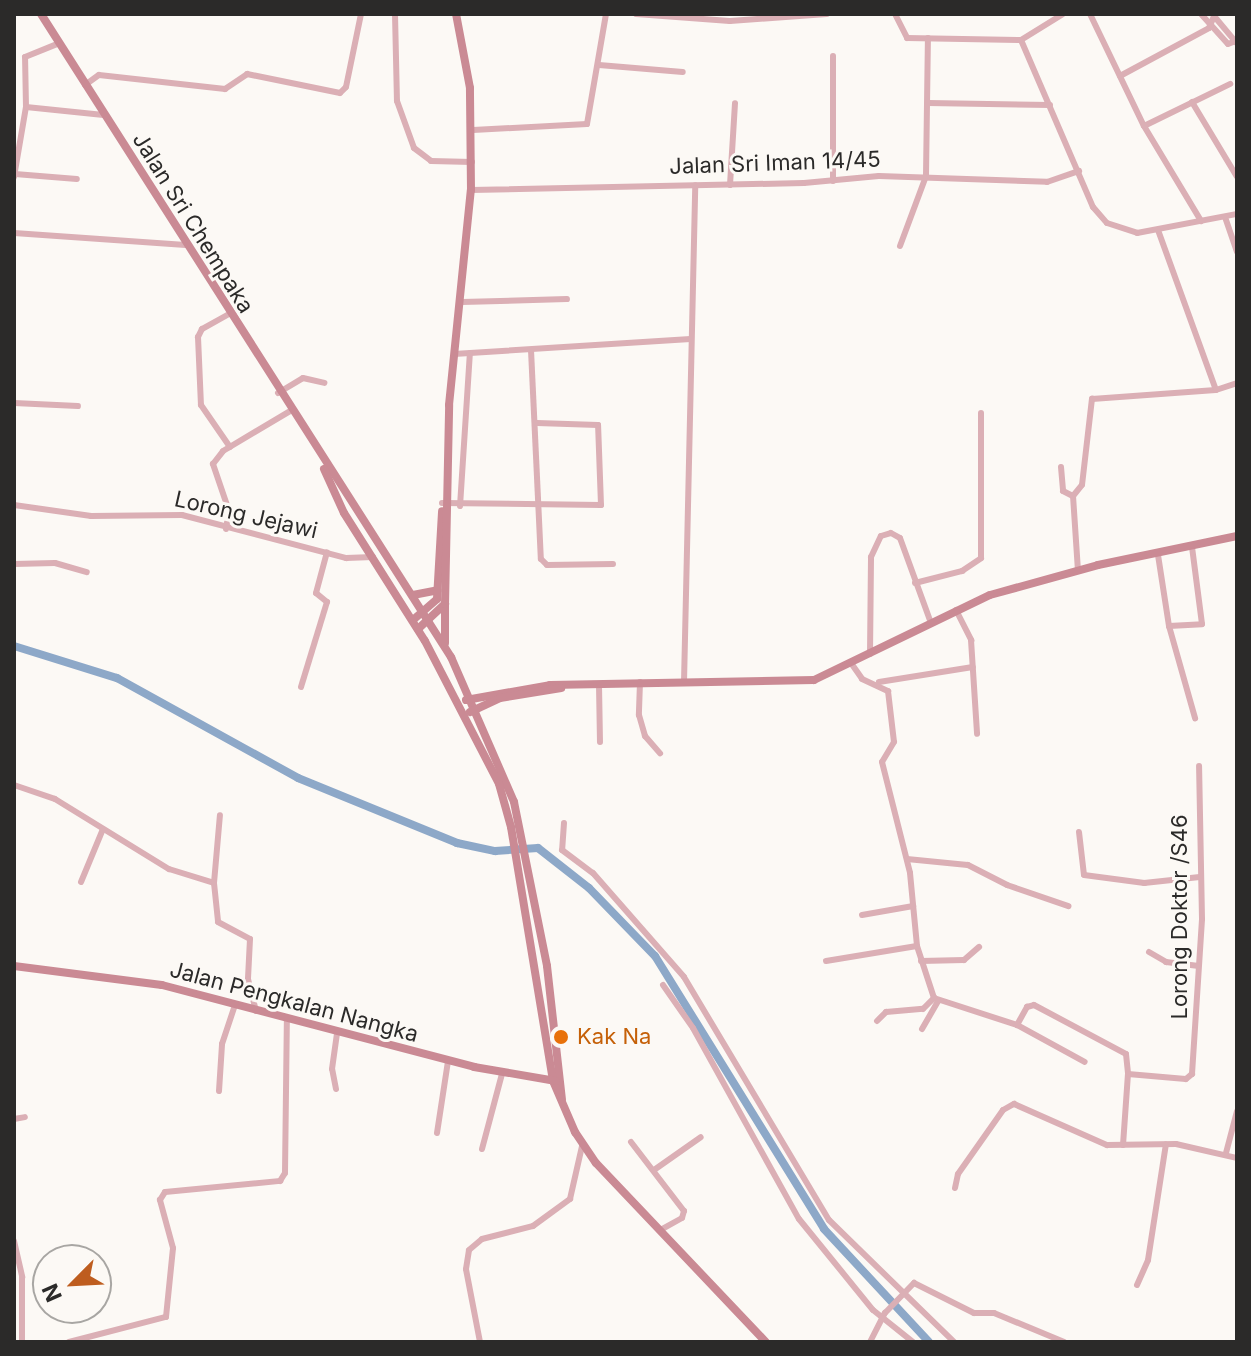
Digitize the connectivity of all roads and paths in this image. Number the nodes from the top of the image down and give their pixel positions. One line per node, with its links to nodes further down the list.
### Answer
1 (41, 14): 18 (main road, Jalan Sri Chempaka)
2 (361, 14): 26 (street)
3 (395, 14): 35 (street)
4 (456, 14): 34 (main road)
5 (606, 14): 20 (street)
6 (636, 14): 13 (street)
7 (827, 14): 13 (street)
8 (895, 14): 15 (street)
9 (1063, 14): 16 (street)
10 (1090, 14): 22 (street)
11 (1201, 14): 14 (street)
12 (1214, 15): 14 (street); 17 (street)
13 (687, 16)
14 (1211, 26): 17 (street); 22 (street)
15 (928, 38): 16 (street); 29 (street)
16 (1021, 40): 30 (street)
17 (1236, 42)
18 (59, 43): 24 (street); 26 (main road, Jalan Sri Chempaka)
19 (833, 56): 41 (street)
20 (599, 65): 21 (street); 34 (street)
21 (683, 72)
22 (1120, 76): 33 (street)
23 (14, 81): 24 (street)
24 (25, 82): 31 (street)
25 (1230, 84): 27 (street)
26 (85, 85): 32 (main road, Jalan Sri Chempaka)
27 (1192, 102): 33 (street); 39 (street)
28 (735, 103): 43 (street)
29 (928, 103): 30 (street); 38 (street)
30 (1050, 105): 36 (street)
31 (26, 107): 32 (street); 37 (street)
32 (104, 115): 50 (main road, Jalan Sri Chempaka)
33 (1144, 126): 47 (street)
34 (473, 130): 35 (main road)
35 (472, 162): 44 (main road)
36 (1079, 171): 38 (street, Jalan Sri Iman 14/45); 48 (street)
37 (15, 176): 40 (street)
38 (926, 176): 41 (street, Jalan Sri Iman 14/45); 51 (street)
39 (1237, 177)
40 (77, 179)
41 (833, 181): 43 (street, Jalan Sri Iman 14/45)
42 (695, 185): 43 (street, Jalan Sri Iman 14/45); 44 (street, Jalan Sri Iman 14/45); 56 (street)
43 (730, 185)
44 (471, 190): 54 (main road)
45 (1237, 214): 46 (street)
46 (1225, 217): 47 (street); 52 (street)
47 (1201, 221): 48 (street)
48 (1158, 230): 62 (street)
49 (14, 233): 50 (street)
50 (186, 245): 55 (main road, Jalan Sri Chempaka)
51 (900, 246)
52 (1237, 252)
53 (567, 299): 54 (street)
54 (462, 302): 59 (main road)
55 (229, 314): 63 (main road, Jalan Sri Chempaka); 71 (street)
56 (691, 339): 57 (street); 107 (street)
57 (531, 350): 58 (street); 68 (street)
58 (470, 353): 59 (street); 69 (street)
59 (454, 354): 70 (main road)
60 (324, 383): 63 (street)
61 (1237, 383): 62 (street)
62 (1216, 390): 76 (street)
63 (278, 393): 66 (main road, Jalan Sri Chempaka)
64 (14, 403): 65 (street)
65 (78, 406)
66 (290, 411): 71 (street); 72 (main road, Jalan Sri Chempaka)
67 (981, 413): 91 (street)
68 (537, 423): 79 (street); 79 (street)
69 (464, 437): 70 (street); 74 (street)
70 (447, 438): 73 (main road)
71 (230, 447): 81 (street)
72 (315, 451): 86 (main road); 93 (main road)
73 (446, 463): 74 (street); 77 (main road)
74 (462, 465): 80 (street)
75 (1061, 467): 76 (street)
76 (1073, 496): 89 (street)
77 (445, 504): 80 (street); 92 (main road); 94 (main road)
78 (14, 505): 81 (street, Lorong Jejawi)
79 (539, 505): 80 (street); 88 (street)
80 (460, 506)
81 (226, 529): 84 (street, Lorong Jejawi)
82 (1237, 536): 83 (main road)
83 (1192, 547): 85 (main road); 100 (street)
84 (327, 552): 86 (street, Lorong Jejawi); 111 (street)
85 (1158, 555): 89 (main road); 100 (street)
86 (373, 557): 97 (main road)
87 (14, 564): 90 (street)
88 (613, 564)
89 (1078, 571): 95 (main road)
90 (87, 572)
91 (915, 583): 99 (street); 103 (street)
92 (438, 590): 93 (main road); 96 (main road)
93 (413, 595): 96 (main road)
94 (445, 604): 98 (main road); 102 (main road)
95 (956, 610): 99 (main road); 105 (street)
96 (424, 613): 97 (main road); 98 (main road)
97 (413, 620): 101 (main road)
98 (430, 622): 101 (main road); 102 (main road)
99 (931, 623): 103 (main road)
100 (1169, 626): 116 (street)
101 (418, 629): 113 (main road)
102 (445, 646): 112 (main road)
103 (870, 654): 104 (main road)
104 (851, 663): 107 (main road); 108 (street)
105 (973, 667): 108 (street); 117 (street)
106 (640, 682): 107 (main road); 109 (main road); 119 (street)
107 (684, 682)
108 (875, 683): 127 (street)
109 (599, 685): 110 (main road); 118 (street)
110 (565, 686): 112 (main road); 114 (main road)
111 (301, 687)
112 (470, 698): 113 (main road); 114 (main road)
113 (457, 703): 115 (main road)
114 (475, 709): 115 (main road); 125 (main road)
115 (464, 715): 125 (main road)
116 (1195, 718)
117 (977, 734)
118 (600, 742)
119 (660, 753)
120 (1199, 766): 128 (street, Lorong Doktor /S46)
121 (14, 785): 124 (street)
122 (220, 815): 130 (street)
123 (564, 823): 176 (street)
124 (103, 829): 129 (street); 130 (street)
125 (517, 830): 154 (main road); 154 (main road)
126 (1079, 832): 128 (street)
127 (907, 859): 131 (street); 132 (street)
128 (1200, 877): 140 (street, Lorong Doktor /S46)
129 (81, 882)
130 (214, 883): 144 (street)
131 (913, 906): 133 (street); 134 (street)
132 (1068, 906)
133 (862, 915)
134 (917, 946): 137 (street); 138 (street)
135 (979, 947): 138 (street)
136 (1149, 952): 140 (street)
137 (826, 961)
138 (921, 961): 142 (street)
139 (14, 966): 143 (main road, Jalan Pengkalan Nangka)
140 (1197, 966): 153 (street, Lorong Doktor /S46)
141 (663, 985): 177 (street)
142 (936, 1000): 146 (street); 147 (street); 148 (street)
143 (235, 1005): 144 (main road, Jalan Pengkalan Nangka); 156 (street)
144 (256, 1011): 145 (main road, Jalan Pengkalan Nangka)
145 (287, 1019): 149 (main road, Jalan Pengkalan Nangka); 179 (street)
146 (877, 1021)
147 (1017, 1025): 151 (street); 153 (street)
148 (922, 1029)
149 (337, 1032): 150 (main road, Jalan Pengkalan Nangka); 155 (street)
150 (448, 1061): 152 (main road, Jalan Pengkalan Nangka); 160 (street)
151 (1085, 1062)
152 (502, 1074): 154 (main road, Jalan Pengkalan Nangka); 166 (street)
153 (1128, 1074): 164 (street)
154 (558, 1081): 165 (main road)
155 (336, 1089)
156 (219, 1091)
157 (1237, 1111): 167 (street)
158 (25, 1117): 159 (street)
159 (14, 1119)
160 (437, 1133)
161 (701, 1137): 169 (street)
162 (631, 1142): 169 (street)
163 (1166, 1144): 164 (street); 167 (street); 173 (street)
164 (1123, 1145): 170 (street)
165 (582, 1146): 171 (main road); 180 (street)
166 (482, 1149)
167 (1226, 1153): 168 (street)
168 (1237, 1158)
169 (654, 1170): 171 (street)
170 (955, 1188)
171 (660, 1230): 181 (main road)
172 (14, 1241): 175 (street)
173 (1137, 1285)
174 (14, 1287): 175 (street)
175 (23, 1287): 178 (street)
176 (902, 1292): 177 (street); 184 (street); 185 (street)
177 (883, 1315): 182 (street); 183 (street)
178 (22, 1342)
179 (69, 1342)
180 (480, 1342)
181 (766, 1342)
182 (870, 1342)
183 (913, 1342)
184 (954, 1342)
185 (1064, 1342)

